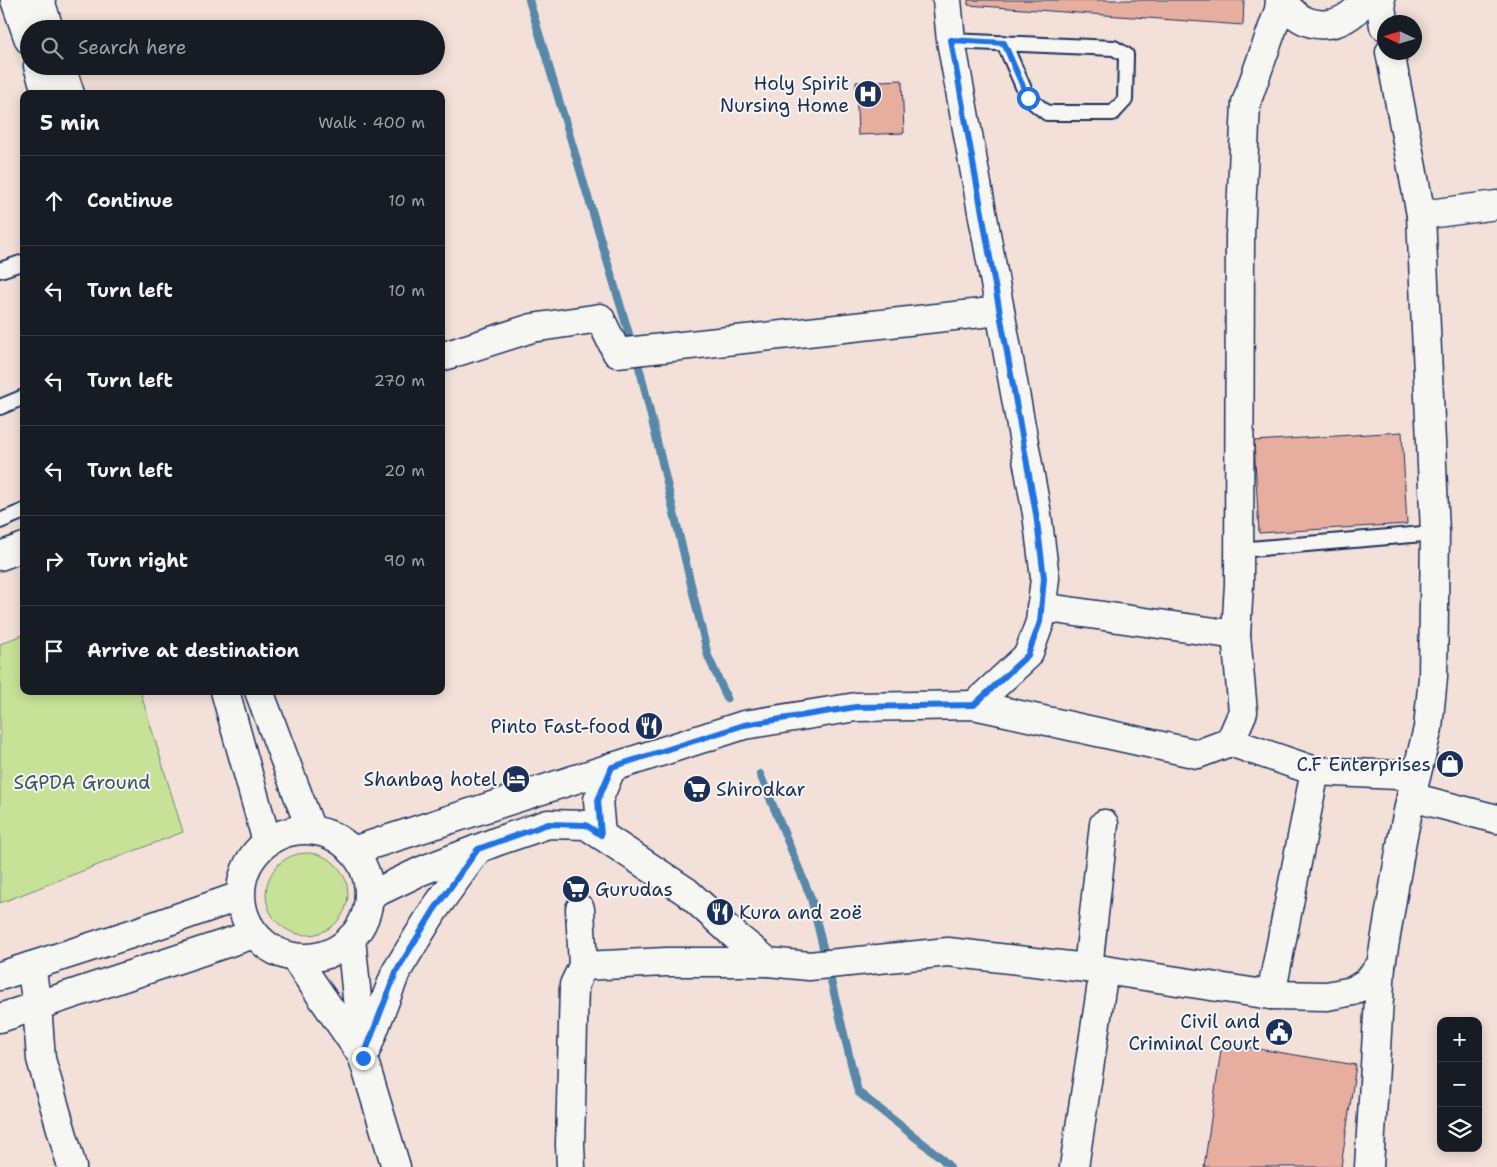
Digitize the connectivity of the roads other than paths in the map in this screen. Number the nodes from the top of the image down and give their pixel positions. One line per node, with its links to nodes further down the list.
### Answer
1 (15, 0): 8 (main road)
2 (40, 0): 9 (main road)
3 (947, 0): 10 (main road)
4 (1282, 0): 5 (main road); 29 (main road)
5 (1364, 0)
6 (1380, 0): 7 (main road)
7 (1382, 15)
8 (22, 20)
9 (46, 20)
10 (951, 40): 11 (lane); 21 (main road)
11 (1004, 43): 11 (lane)
12 (1392, 60): 18 (main road)
13 (41, 75): 15 (main road)
14 (64, 75): 16 (main road)
15 (47, 90)
16 (69, 90)
17 (1497, 205): 18 (main road)
18 (1421, 216): 27 (main road)
19 (20, 263): 20 (lane)
20 (0, 270)
21 (1000, 311): 22 (main road); 31 (main road)
22 (445, 356)
23 (20, 398): 24 (lane)
24 (0, 406)
25 (20, 513): 26 (lane)
26 (0, 521)
27 (1435, 533): 29 (lane); 39 (main road)
28 (20, 548): 30 (main road)
29 (1239, 550): 32 (main road)
30 (0, 556)
31 (1041, 607): 32 (main road); 35 (main road)
32 (1236, 635): 36 (main road)
33 (227, 695): 44 (main road)
34 (260, 695): 42 (main road)
35 (974, 705): 36 (main road); 37 (main road)
36 (1230, 742): 38 (main road)
37 (612, 767): 43 (main road); 46 (main road)
38 (1316, 771): 39 (main road); 59 (main road)
39 (1404, 786): 40 (main road); 54 (main road)
40 (1497, 819)
41 (1104, 824): 57 (main road)
42 (311, 830): 44 (main road); 46 (main road)
43 (601, 835): 45 (main road); 53 (main road)
44 (267, 842): 47 (main road)
45 (478, 849): 48 (main road); 62 (main road)
46 (352, 851): 48 (main road)
47 (240, 896): 50 (main road); 55 (main road)
48 (369, 896): 51 (main road)
49 (580, 909): 56 (main road)
50 (254, 934): 52 (main road); 60 (main road)
51 (351, 938): 52 (main road); 62 (main road)
52 (295, 958): 62 (main road)
53 (768, 962): 56 (main road); 57 (main road)
54 (1381, 965): 59 (main road); 67 (main road)
55 (31, 966): 58 (main road); 60 (main road)
56 (583, 966): 65 (main road)
57 (1096, 969): 59 (main road); 66 (main road)
58 (0, 976)
59 (1271, 996)
60 (37, 1005): 61 (main road); 63 (main road)
61 (0, 1018)
62 (363, 1058): 64 (main road)
63 (72, 1167)
64 (396, 1167)
65 (571, 1167)
66 (1074, 1167)
67 (1369, 1167)

